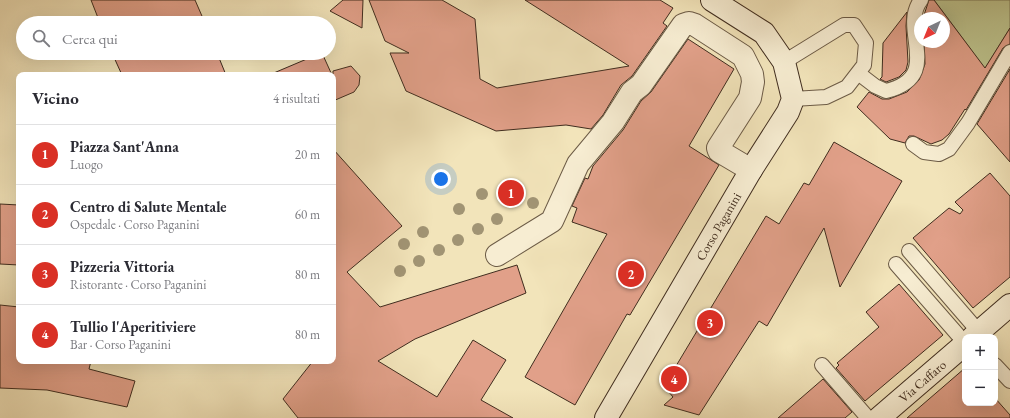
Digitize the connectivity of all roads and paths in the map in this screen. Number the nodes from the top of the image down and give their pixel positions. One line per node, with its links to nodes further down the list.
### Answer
1 (712, 0): 4 (street)
2 (921, 0): 5 (lane)
3 (1010, 52): 7 (lane)
4 (784, 62): 5 (lane); 6 (street)
5 (858, 73): 6 (lane)
6 (793, 99): 8 (street, Corso Paganini)
7 (913, 144)
8 (751, 170): 10 (street); 20 (street, Corso Paganini)
9 (910, 251): 14 (lane)
10 (497, 255)
11 (896, 264): 13 (lane)
12 (1010, 305): 15 (street, Via Caffaro)
13 (965, 334)
14 (967, 334)
15 (976, 334)
16 (962, 346): 22 (street, Via Caffaro)
17 (822, 365): 21 (lane)
18 (998, 368): 19 (lane)
19 (1010, 381)
20 (606, 418)
21 (868, 418)
22 (879, 418)

